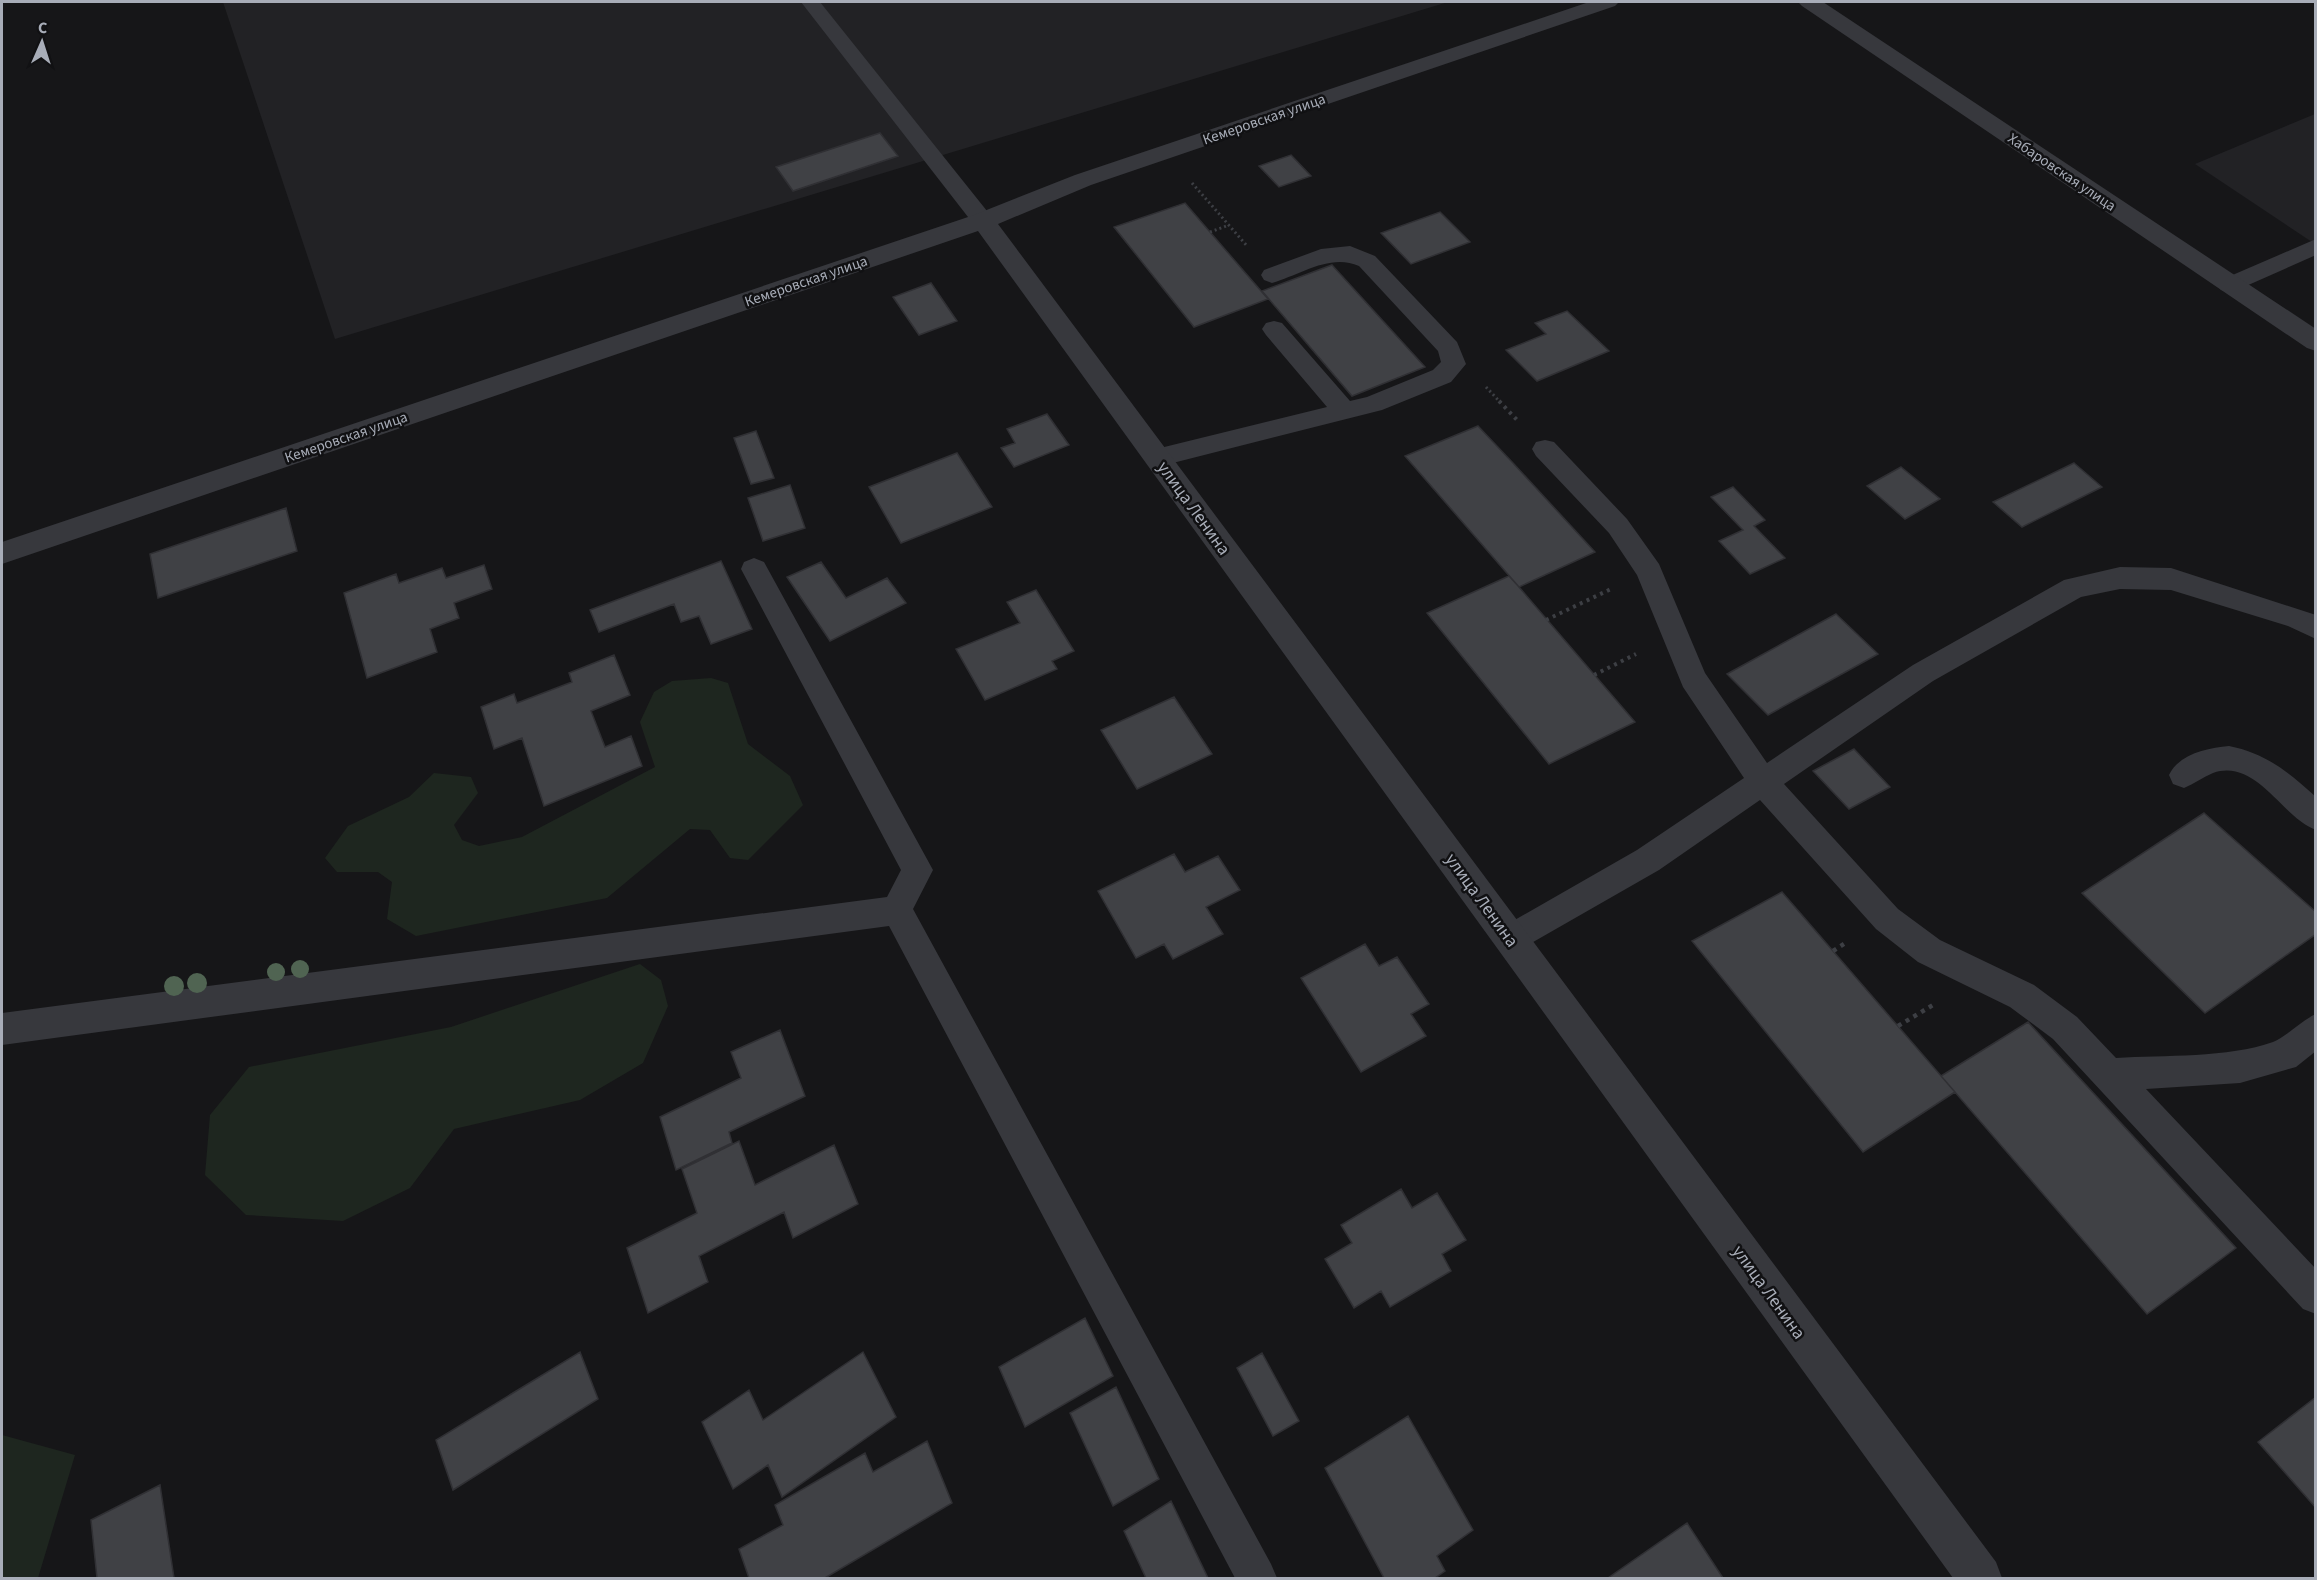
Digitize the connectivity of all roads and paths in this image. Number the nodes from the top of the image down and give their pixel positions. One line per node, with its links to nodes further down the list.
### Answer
1 (810, 2): 5 (lane)
2 (1608, 2): 5 (street, Кемеровская улица)
3 (1809, 2): 10 (street, Хабаровская улица)
4 (1201, 194): 6 (path)
5 (983, 221): 16 (street, улица Ленина); 17 (street, Кемеровская улица)
6 (1229, 225): 7 (path); 9 (path)
7 (1210, 232)
8 (2316, 246): 10 (lane)
9 (1272, 274): 13 (lane)
10 (2229, 285): 12 (street, Хабаровская улица)
11 (1274, 329): 14 (lane)
12 (2316, 342)
13 (1454, 364): 14 (lane); 15 (path)
14 (1345, 411): 16 (lane)
15 (1545, 449): 19 (lane)
16 (1157, 458): 26 (street, улица Ленина)
17 (2, 553)
18 (754, 569): 25 (lane)
19 (1649, 571): 20 (path); 23 (lane)
20 (1546, 620)
21 (2316, 628): 23 (lane)
22 (2184, 775): 24 (lane)
23 (1764, 783): 26 (lane); 29 (lane)
24 (2316, 817)
25 (897, 910): 27 (lane); 31 (lane)
26 (1510, 939): 32 (street, улица Ленина)
27 (2, 1029)
28 (2316, 1030): 29 (lane)
29 (2109, 1075): 30 (lane)
30 (2316, 1296)
31 (1257, 1578)
32 (1980, 1578)

